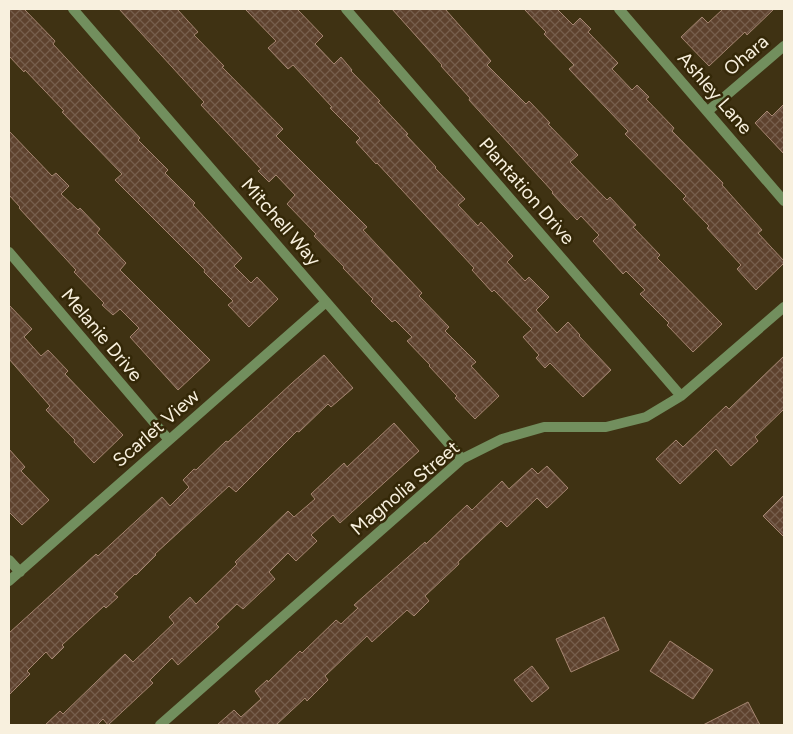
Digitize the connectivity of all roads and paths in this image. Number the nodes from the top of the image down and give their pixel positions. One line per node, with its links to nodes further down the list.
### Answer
1 (74, 9): 8 (street, Mitchell Way)
2 (346, 9): 10 (street, Plantation Drive)
3 (619, 9): 5 (street, Ashley Lane)
4 (784, 46): 5 (street, Ohara)
5 (708, 111): 6 (street, Ashley Lane)
6 (784, 201)
7 (9, 252): 11 (street, Melanie Drive)
8 (326, 302): 11 (street, Scarlet View); 12 (street, Mitchell Way)
9 (784, 307): 10 (street, Magnolia Street)
10 (681, 396): 12 (street, Magnolia Street)
11 (169, 440): 14 (street, Scarlet View)
12 (462, 459): 16 (street, Magnolia Street)
13 (9, 560): 14 (street)
14 (20, 572): 15 (street, Scarlet View)
15 (9, 581)
16 (160, 725)

